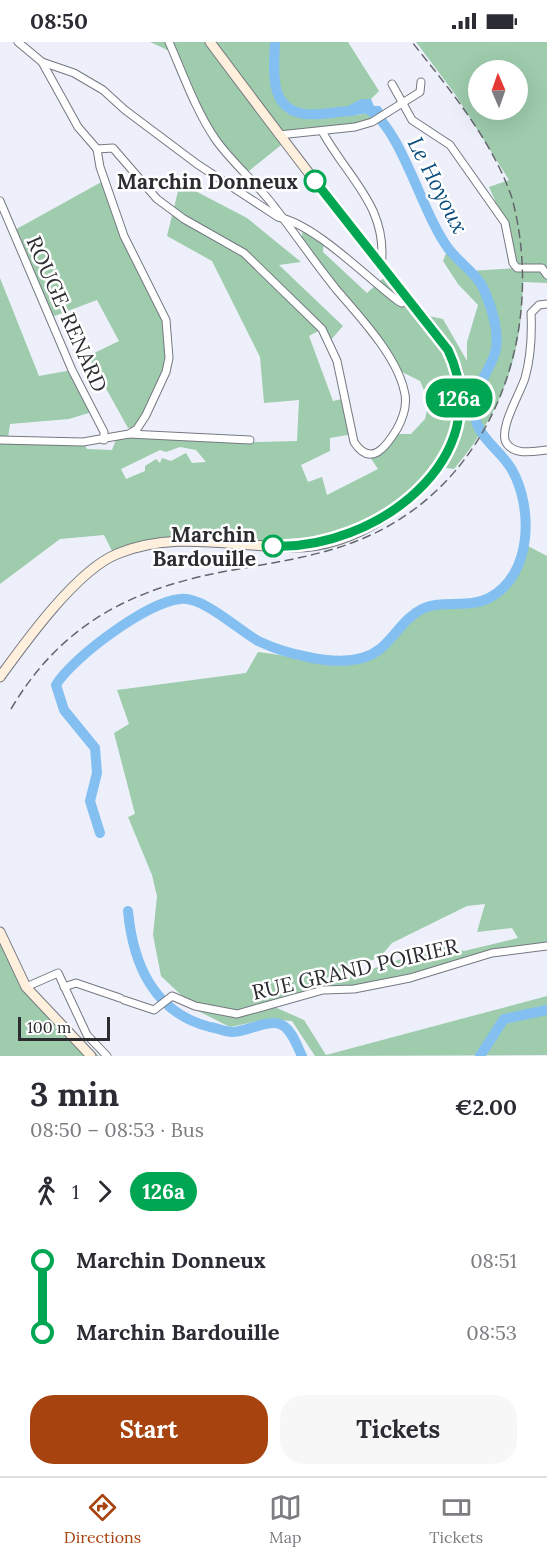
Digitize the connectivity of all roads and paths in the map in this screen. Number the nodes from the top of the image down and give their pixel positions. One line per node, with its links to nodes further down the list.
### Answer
1 (18, 42): 4 (street)
2 (169, 42): 12 (street)
3 (210, 42): 9 (main road)
4 (42, 62): 10 (street); 12 (street)
5 (421, 82): 7 (street)
6 (392, 84): 7 (street)
7 (403, 101): 8 (street); 14 (street)
8 (322, 131): 9 (street); 13 (street)
9 (279, 135): 13 (main road)
10 (97, 149): 12 (street); 17 (street)
11 (0, 201): 19 (street, ROUGE-RENARD)
12 (282, 218): 15 (street)
13 (381, 267): 15 (main road)
14 (547, 274)
15 (407, 299): 22 (main road)
16 (547, 304): 21 (street)
17 (129, 434): 19 (street); 20 (street)
18 (0, 440): 19 (street)
19 (104, 440)
20 (250, 440)
21 (547, 450)
22 (0, 677)
23 (0, 932): 25 (main road)
24 (547, 946): 26 (street, RUE GRAND POIRIER)
25 (26, 987): 26 (street); 27 (main road)
26 (64, 987): 28 (street)
27 (92, 1056)
28 (107, 1056)

